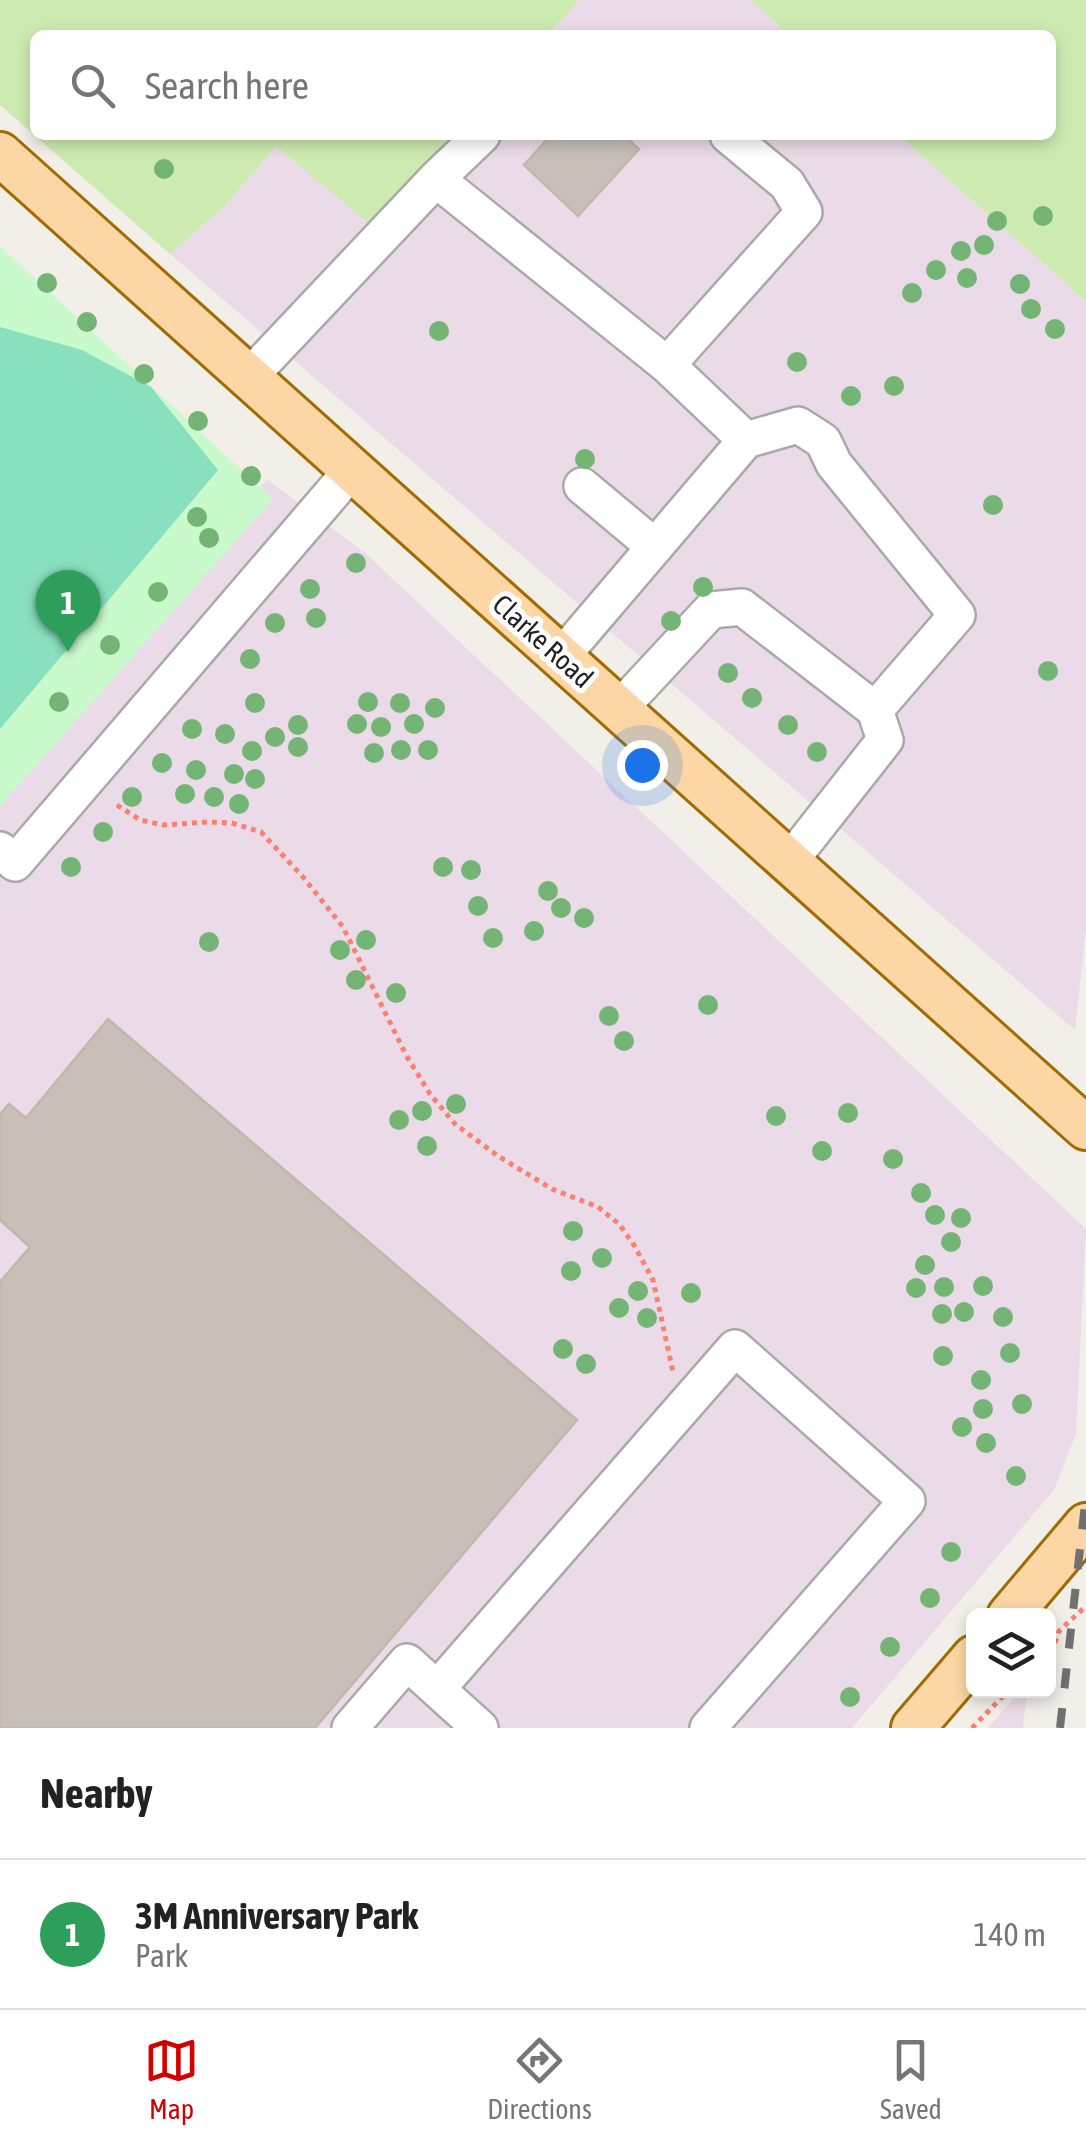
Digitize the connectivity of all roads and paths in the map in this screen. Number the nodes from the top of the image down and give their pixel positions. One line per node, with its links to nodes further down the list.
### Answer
1 (477, 140): 4 (lane)
2 (734, 140): 5 (lane)
3 (0, 154): 6 (main road, Clarke Road)
4 (436, 179): 5 (lane); 6 (lane)
5 (667, 365): 7 (lane)
6 (249, 378): 8 (main road, Clarke Road)
7 (746, 440): 10 (lane); 13 (lane)
8 (352, 470): 11 (main road, Clarke Road); 15 (lane)
9 (582, 486): 10 (lane)
10 (655, 547): 11 (lane)
11 (562, 658): 12 (main road, Clarke Road)
12 (619, 710): 13 (lane); 16 (main road, Clarke Road)
13 (874, 710): 16 (lane)
14 (117, 805): 18 (path)
15 (0, 850)
16 (789, 862): 17 (main road, Clarke Road)
17 (1086, 1128)
18 (684, 1405): 24 (lane); 28 (lane)
19 (1086, 1526): 21 (main road)
20 (1086, 1606): 22 (path)
21 (1016, 1608)
22 (1056, 1639)
23 (966, 1666): 29 (main road)
24 (437, 1690): 26 (lane); 27 (lane)
25 (1001, 1698): 30 (path)
26 (350, 1728)
27 (480, 1728)
28 (708, 1728)
29 (912, 1728)
30 (972, 1728)

